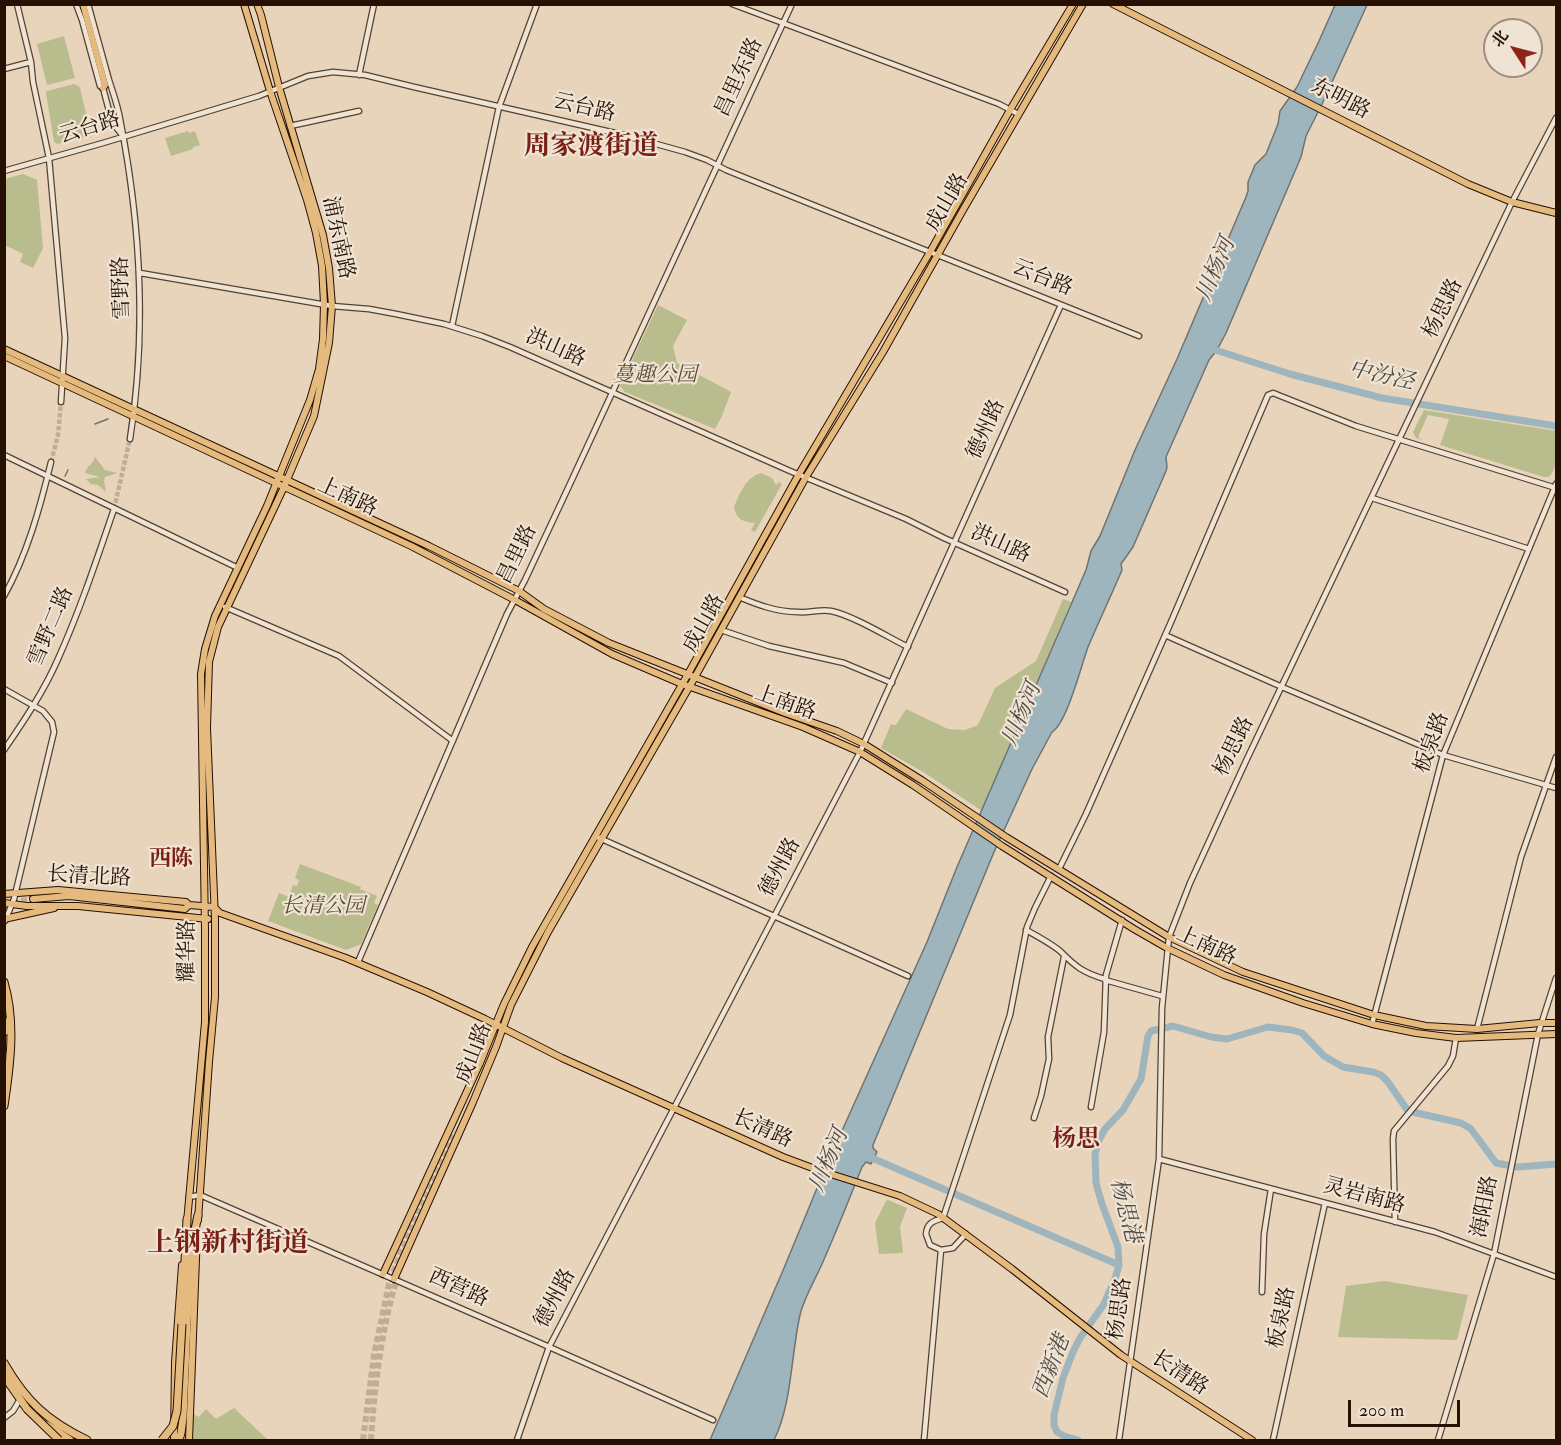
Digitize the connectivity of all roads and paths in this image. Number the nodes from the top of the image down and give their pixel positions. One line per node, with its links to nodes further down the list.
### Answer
1 (17, 4): 15 (street)
2 (76, 4): 19 (street, 雪野路)
3 (83, 4): 19 (main road)
4 (88, 4): 27 (street, 雪野路)
5 (244, 4): 20 (main road, 浦东南路)
6 (257, 4): 18 (main road, 浦东南路)
7 (374, 4): 17 (street)
8 (537, 4): 21 (street)
9 (732, 4): 14 (street)
10 (792, 4): 14 (street, 昌里东路)
11 (1073, 4): 22 (main road, 成山路)
12 (1083, 4): 24 (main road, 成山路)
13 (1113, 4): 31 (main road, 东明路)
14 (783, 23): 22 (street); 29 (street, 昌里东路)
15 (31, 62): 16 (street); 28 (street)
16 (4, 69)
17 (359, 75): 18 (street, 云台路); 21 (street, 云台路)
18 (279, 87): 20 (street, 云台路); 26 (main road, 浦东南路)
19 (103, 88): 27 (street, 雪野路)
20 (270, 91): 27 (street, 云台路); 35 (main road, 浦东南路)
21 (500, 107): 29 (street, 云台路); 38 (street)
22 (1010, 110): 24 (street); 33 (main road, 成山路)
23 (359, 111): 26 (street)
24 (1018, 114): 33 (main road, 成山路)
25 (1557, 118): 31 (street, 杨思路)
26 (291, 126): 37 (main road, 浦东南路)
27 (123, 137): 28 (street, 云台路); 34 (street, 雪野路)
28 (49, 158): 30 (street, 云台路); 42 (street)
29 (717, 165): 33 (street, 云台路); 43 (street, 昌里路)
30 (4, 171)
31 (1512, 202): 32 (main road, 东明路); 48 (street, 杨思路)
32 (1557, 213)
33 (934, 253): 36 (street, 云台路); 51 (main road, 成山路); 54 (main road, 成山路)
34 (140, 273): 35 (street, 洪山路); 45 (street, 雪野路)
35 (324, 304): 37 (street, 洪山路); 52 (main road, 浦东南路)
36 (1061, 304): 39 (street, 云台路); 61 (street, 德州路)
37 (332, 306): 38 (street, 洪山路); 55 (main road, 浦东南路)
38 (452, 326): 43 (street, 洪山路)
39 (1139, 336)
40 (4, 349): 42 (main road, 上南路)
41 (4, 356): 42 (main road, 上南路)
42 (62, 379): 44 (street); 45 (main road, 上南路); 46 (main road, 上南路)
43 (612, 392): 51 (street, 洪山路); 64 (street, 昌里路)
44 (61, 402)
45 (135, 409): 46 (street, 雪野路); 52 (main road, 上南路)
46 (134, 417): 47 (street, 雪野路); 56 (main road, 上南路)
47 (130, 439)
48 (1400, 440): 58 (street); 59 (street, 杨思路); 71 (street)
49 (4, 456): 53 (street)
50 (51, 462): 53 (street)
51 (799, 474): 54 (street, 洪山路); 73 (main road, 成山路)
52 (279, 476): 55 (main road, 上南路); 56 (main road, 耀华路)
53 (48, 477): 60 (street); 66 (street)
54 (806, 477): 61 (street, 洪山路); 67 (main road, 成山路)
55 (286, 479): 57 (main road, 耀华路); 64 (main road, 上南路)
56 (275, 484): 57 (main road, 上南路); 63 (main road, 耀华路)
57 (284, 487): 68 (main road, 上南路); 69 (main road, 耀华路)
58 (1556, 487): 62 (street, 板泉路)
59 (1372, 498): 62 (street); 76 (street, 杨思路)
60 (114, 508): 63 (street); 78 (street, 雪野二路)
61 (954, 543): 65 (street, 洪山路); 72 (street, 德州路)
62 (1529, 549): 83 (street, 板泉路)
63 (238, 568): 69 (main road, 耀华路)
64 (519, 591): 68 (street, 昌里路); 73 (main road, 上南路)
65 (1065, 592)
66 (4, 596)
67 (739, 597): 70 (main road, 成山路); 72 (street)
68 (515, 600): 75 (main road, 上南路); 79 (street, 昌里路)
69 (223, 606): 79 (street); 96 (main road, 耀华路); 97 (main road, 耀华路)
70 (721, 630): 73 (main road, 成山路); 74 (street)
71 (1165, 635): 76 (street); 88 (street)
72 (908, 646): 74 (street, 德州路)
73 (691, 675): 75 (main road, 成山路); 80 (main road, 上南路)
74 (892, 683): 80 (street, 德州路)
75 (685, 686): 82 (main road, 上南路); 87 (main road, 成山路)
76 (1282, 687): 83 (street); 105 (street, 杨思路)
77 (4, 689): 78 (street)
78 (34, 705): 81 (street, 雪野二路); 90 (street)
79 (453, 741): 108 (street, 昌里路)
80 (864, 744): 82 (street, 德州路); 88 (main road, 上南路)
81 (4, 750)
82 (860, 752): 89 (main road, 上南路); 99 (street, 德州路)
83 (1443, 755): 85 (street); 114 (street, 板泉路)
84 (1557, 758): 85 (street)
85 (1547, 786): 86 (street); 121 (street)
86 (1557, 788)
87 (599, 837): 99 (street); 118 (main road, 成山路); 120 (main road, 成山路)
88 (1059, 869): 105 (main road, 上南路)
89 (1051, 876): 103 (main road, 上南路); 104 (street)
90 (14, 893): 91 (main road, 长清北路); 93 (street); 94 (main road, 长清北路)
91 (4, 894)
92 (33, 899): 94 (main road)
93 (7, 905): 95 (main road, 长清北路); 102 (street)
94 (189, 905): 96 (main road, 长清北路)
95 (63, 906): 100 (main road, 长清北路); 102 (main road)
96 (205, 906): 97 (main road); 100 (main road, 耀华路)
97 (214, 907): 98 (main road, 长清路); 101 (main road, 耀华路)
98 (220, 913): 101 (main road); 108 (main road, 长清路)
99 (774, 917): 109 (street); 132 (street, 德州路)
100 (205, 918): 101 (main road); 137 (main road, 耀华路)
101 (215, 919): 136 (main road, 耀华路)
102 (5, 920)
103 (1122, 920): 106 (main road, 上南路); 111 (street)
104 (1026, 930): 107 (street); 140 (street)
105 (1169, 937): 106 (street, 杨思路); 114 (main road, 上南路)
106 (1167, 948): 113 (street, 杨思路); 119 (main road, 上南路)
107 (1064, 957): 111 (street); 133 (street)
108 (358, 962): 118 (main road, 长清路)
109 (908, 976)
110 (1557, 978): 116 (street, 海阳路)
111 (1105, 980): 113 (street); 131 (street)
112 (4, 982): 130 (highway)
113 (1162, 996): 134 (street, 杨思路)
114 (1374, 1016): 119 (street, 板泉路); 121 (main road, 上南路)
115 (4, 1021): 122 (highway)
116 (1540, 1023): 117 (main road, 上南路); 121 (main road, 上南路); 123 (street, 海阳路)
117 (1557, 1023)
118 (495, 1024): 120 (main road, 长清路); 128 (main road, 成山路)
119 (1372, 1024): 125 (main road, 上南路)
120 (503, 1028): 129 (main road, 成山路); 132 (main road, 长清路)
121 (1477, 1029)
122 (4, 1032)
123 (1538, 1034): 124 (main road, 上南路); 125 (main road, 上南路); 145 (street, 海阳路)
124 (1557, 1034)
125 (1456, 1038): 142 (street)
126 (4, 1052): 127 (street)
127 (4, 1067)
128 (469, 1086): 129 (main road); 146 (main road, 成山路)
129 (473, 1102): 148 (main road, 成山路)
130 (5, 1103)
131 (1091, 1107)
132 (674, 1109): 140 (main road, 长清路); 151 (street, 德州路)
133 (1034, 1118)
134 (1159, 1159): 135 (street, 灵岩南路); 153 (street, 杨思路)
135 (1272, 1189): 138 (street, 灵岩南路); 149 (street)
136 (200, 1195): 137 (street); 139 (main road, 耀华路); 146 (street, 西营路)
137 (189, 1197): 141 (main road, 耀华路)
138 (1325, 1203): 142 (street, 灵岩南路); 171 (street, 板泉路)
139 (198, 1215): 150 (highway); 166 (main road, 耀华路)
140 (944, 1218): 143 (main road, 长清路); 144 (street)
141 (187, 1219): 150 (highway); 164 (main road, 耀华路)
142 (1395, 1222): 145 (street, 灵岩南路)
143 (966, 1234): 144 (street); 153 (main road, 长清路)
144 (941, 1250): 168 (street)
145 (1494, 1254): 147 (street, 灵岩南路); 172 (street, 海阳路)
146 (382, 1274): 148 (street, 西营路)
147 (1557, 1276)
148 (394, 1279): 151 (street, 西营路)
149 (1262, 1292)
150 (184, 1323): 163 (highway, bridge); 165 (highway)
151 (549, 1347): 159 (street, 西营路); 167 (street, 德州路)
152 (4, 1361): 161 (highway); 162 (street)
153 (1131, 1362): 169 (street, 杨思路); 170 (main road, 长清路)
154 (4, 1376): 157 (highway)
155 (4, 1382): 156 (street)
156 (19, 1401): 158 (street); 160 (street)
157 (27, 1409): 160 (highway, bridge); 160 (highway, bridge)
158 (4, 1418)
159 (713, 1420)
160 (63, 1440)
161 (87, 1440)
162 (94, 1440)
163 (162, 1440)
164 (174, 1440)
165 (179, 1440)
166 (189, 1440)
167 (517, 1440)
168 (924, 1440)
169 (1119, 1440)
170 (1252, 1440)
171 (1273, 1440)
172 (1438, 1440)

